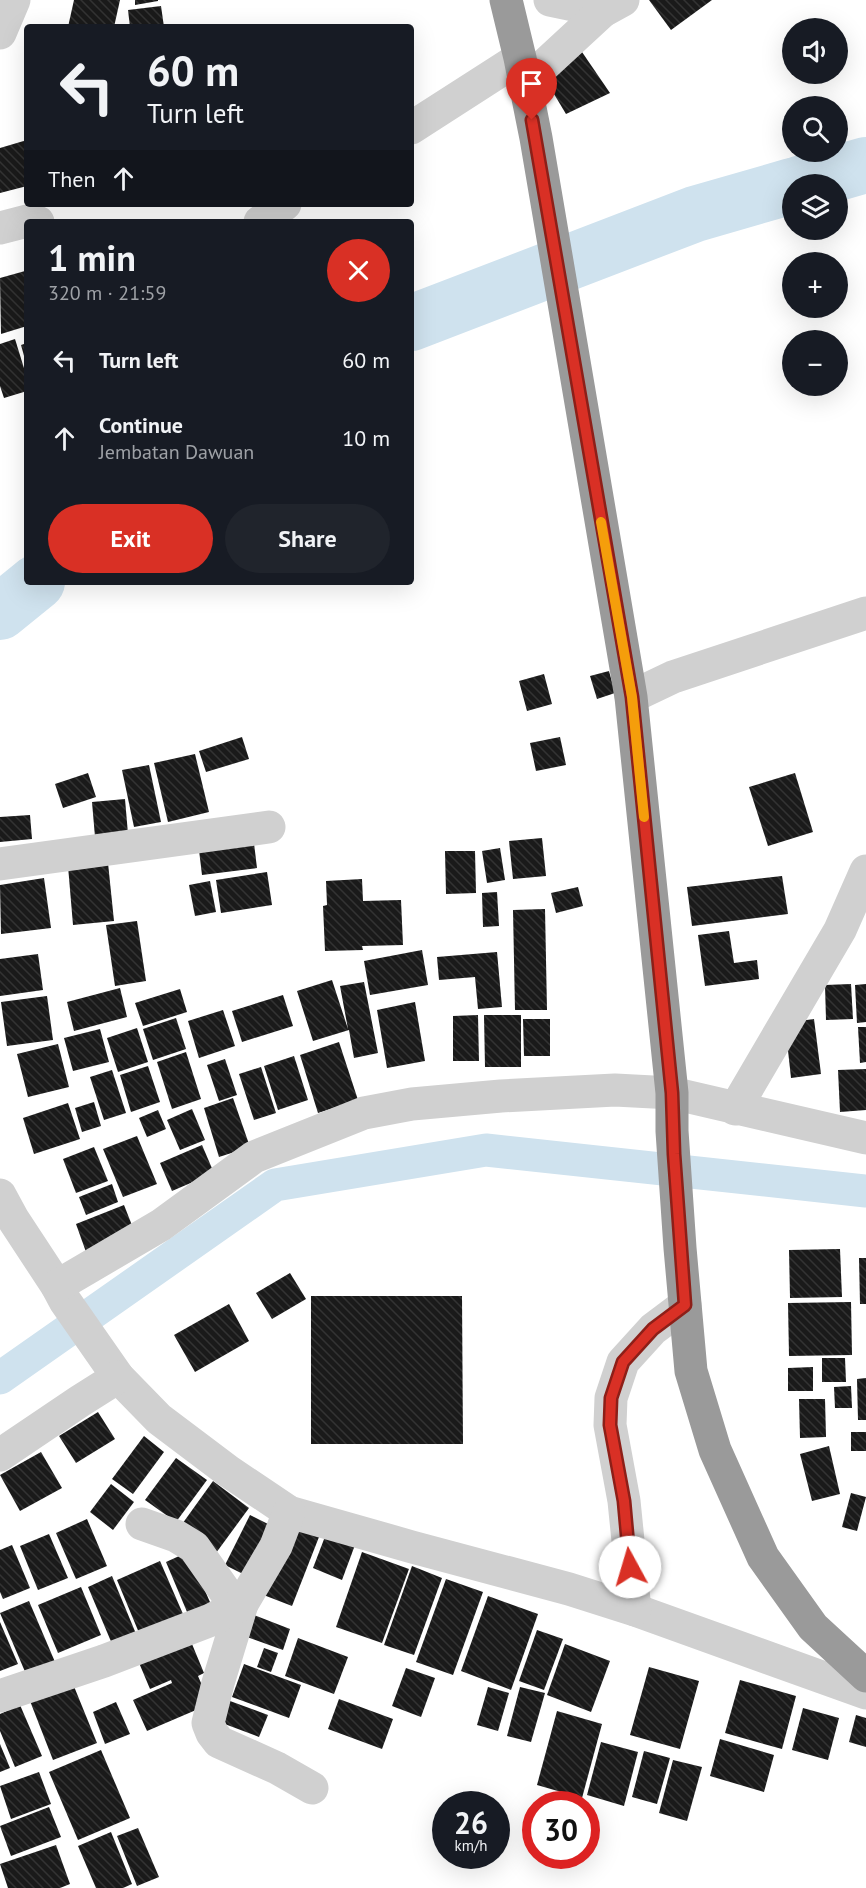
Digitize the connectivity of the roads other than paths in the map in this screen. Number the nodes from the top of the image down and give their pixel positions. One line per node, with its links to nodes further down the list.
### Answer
1 (14, 0): 5 (street)
2 (506, 0): 6 (highway)
3 (550, 0): 4 (street)
4 (613, 6): 6 (street)
5 (0, 33)
6 (522, 70): 7 (street); 13 (highway)
7 (414, 126)
8 (281, 207): 9 (street)
9 (264, 219)
10 (24, 222): 11 (street)
11 (0, 228)
12 (866, 613): 13 (street)
13 (632, 697): 17 (highway)
14 (269, 827): 15 (street)
15 (0, 864)
16 (866, 872): 18 (street)
17 (672, 1093): 18 (street); 21 (street); 22 (highway)
18 (735, 1108): 19 (street)
19 (866, 1138)
20 (0, 1195): 21 (street)
21 (61, 1293): 23 (street)
22 (685, 1305): 28 (street); 29 (highway)
23 (110, 1367): 24 (street); 25 (street)
24 (0, 1455)
25 (290, 1512): 27 (street); 28 (street)
26 (142, 1524): 27 (street)
27 (239, 1605): 31 (street); 32 (street)
28 (635, 1610): 30 (street)
29 (866, 1676)
30 (866, 1694)
31 (0, 1696)
32 (312, 1788)

